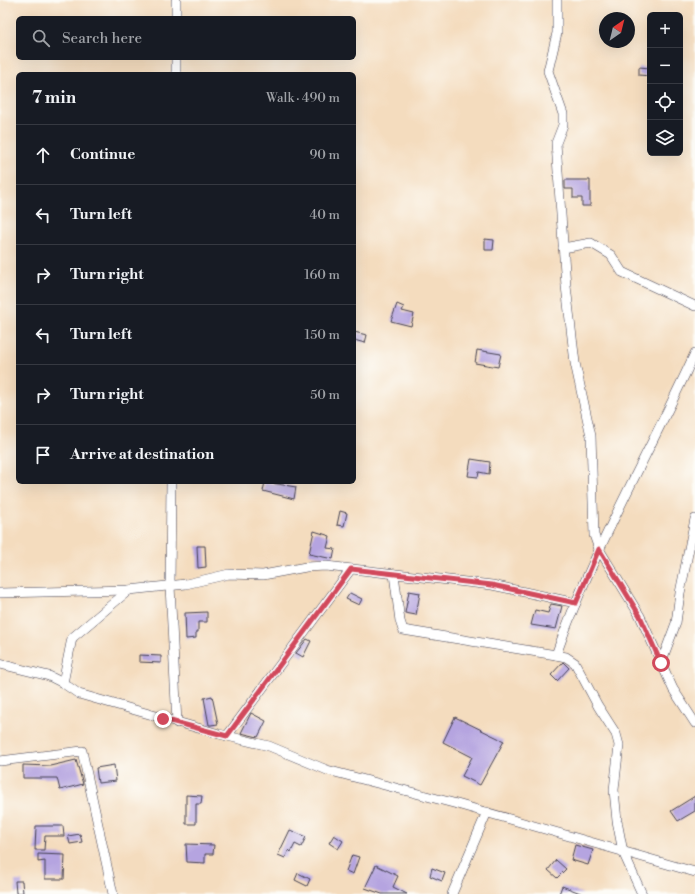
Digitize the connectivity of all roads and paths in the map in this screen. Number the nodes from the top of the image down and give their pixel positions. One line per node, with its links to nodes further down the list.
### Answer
1 (176, 0): 3 (street)
2 (558, 0): 6 (street)
3 (176, 16)
4 (176, 60): 5 (street)
5 (176, 72)
6 (563, 248): 7 (street); 11 (street)
7 (695, 306)
8 (695, 353): 11 (street)
9 (171, 484): 14 (street)
10 (695, 519): 19 (street)
11 (599, 549): 17 (street); 19 (street)
12 (351, 569): 13 (street); 14 (street); 24 (street)
13 (394, 574): 17 (street); 18 (street)
14 (170, 586): 15 (street); 22 (street)
15 (129, 590): 16 (street); 21 (street)
16 (0, 593)
17 (576, 603): 18 (street)
18 (556, 655): 27 (street)
19 (661, 663): 23 (street)
20 (0, 664): 21 (street)
21 (63, 683): 22 (street)
22 (177, 723): 24 (street)
23 (695, 723)
24 (227, 736): 26 (street)
25 (0, 760): 29 (street)
26 (486, 812): 27 (street); 30 (street)
27 (623, 852): 28 (street); 31 (street)
28 (695, 872)
29 (113, 894)
30 (452, 894)
31 (642, 894)

